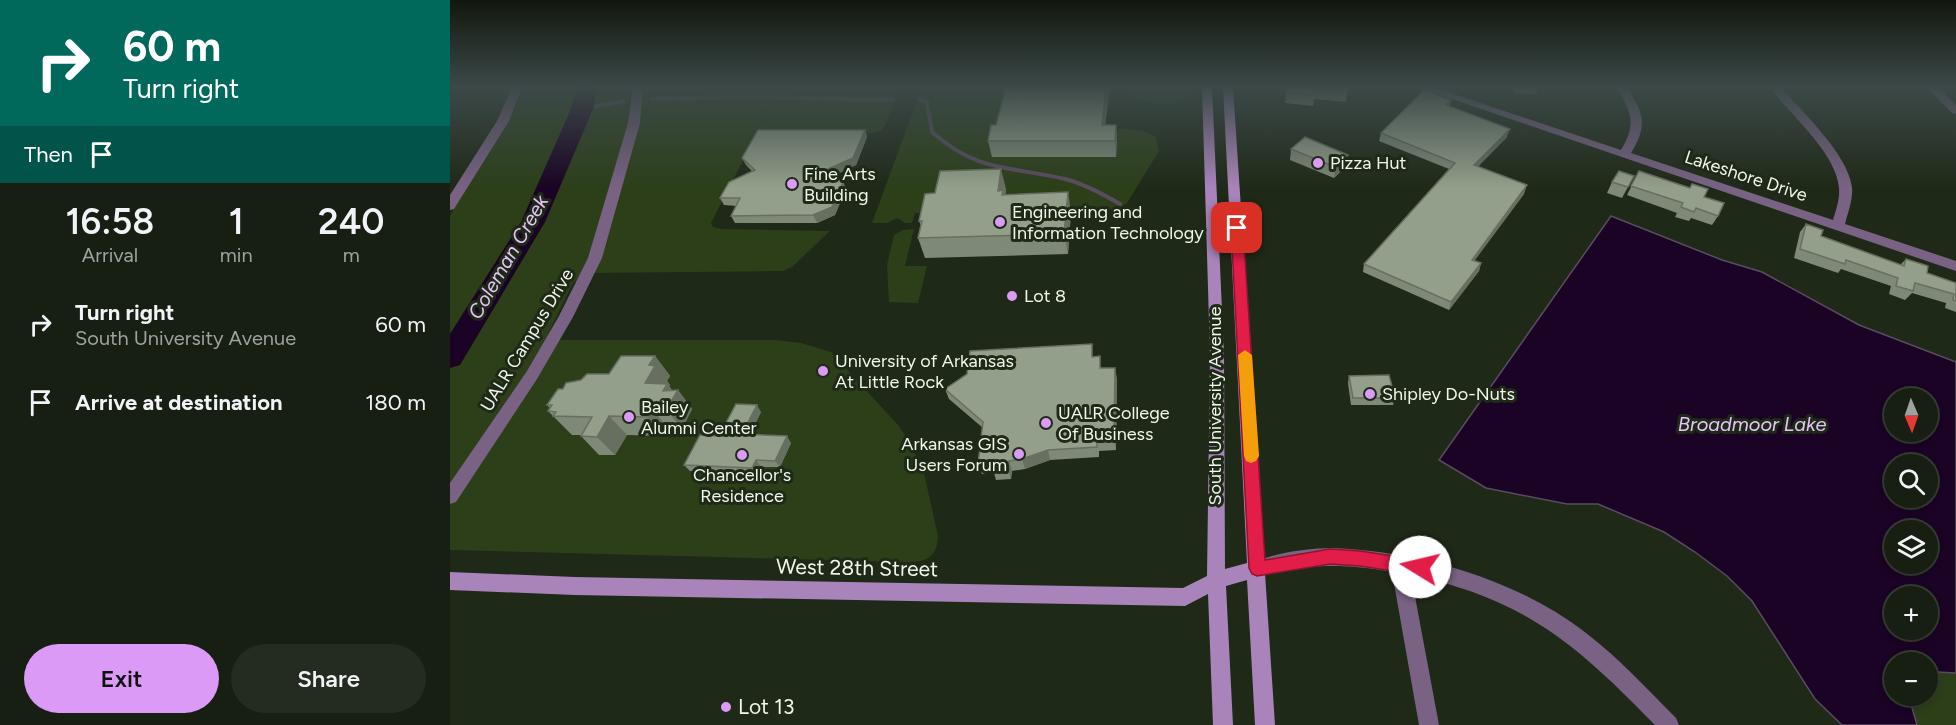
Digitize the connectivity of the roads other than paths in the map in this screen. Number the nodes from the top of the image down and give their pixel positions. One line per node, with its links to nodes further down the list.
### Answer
1 (503, 121): 9 (street)
2 (634, 121): 12 (street, UALR Campus Drive)
3 (1208, 121): 16 (main road, South University Avenue)
4 (1230, 121): 14 (main road, South University Avenue)
5 (1524, 121): 8 (street, Lakeshore Drive)
6 (1638, 121): 8 (street)
7 (1803, 121): 10 (street)
8 (1624, 154): 10 (street, Lakeshore Drive)
9 (450, 206)
10 (1838, 225): 11 (street, Lakeshore Drive)
11 (1956, 266)
12 (450, 496)
13 (1400, 564): 14 (street); 19 (street); 20 (street)
14 (1257, 568): 16 (main road, West 28th Street); 18 (main road, South University Avenue)
15 (450, 580): 16 (main road, West 28th Street)
16 (1217, 580): 17 (main road, South University Avenue)
17 (1223, 725)
18 (1265, 725)
19 (1429, 725)
20 (1669, 725)

